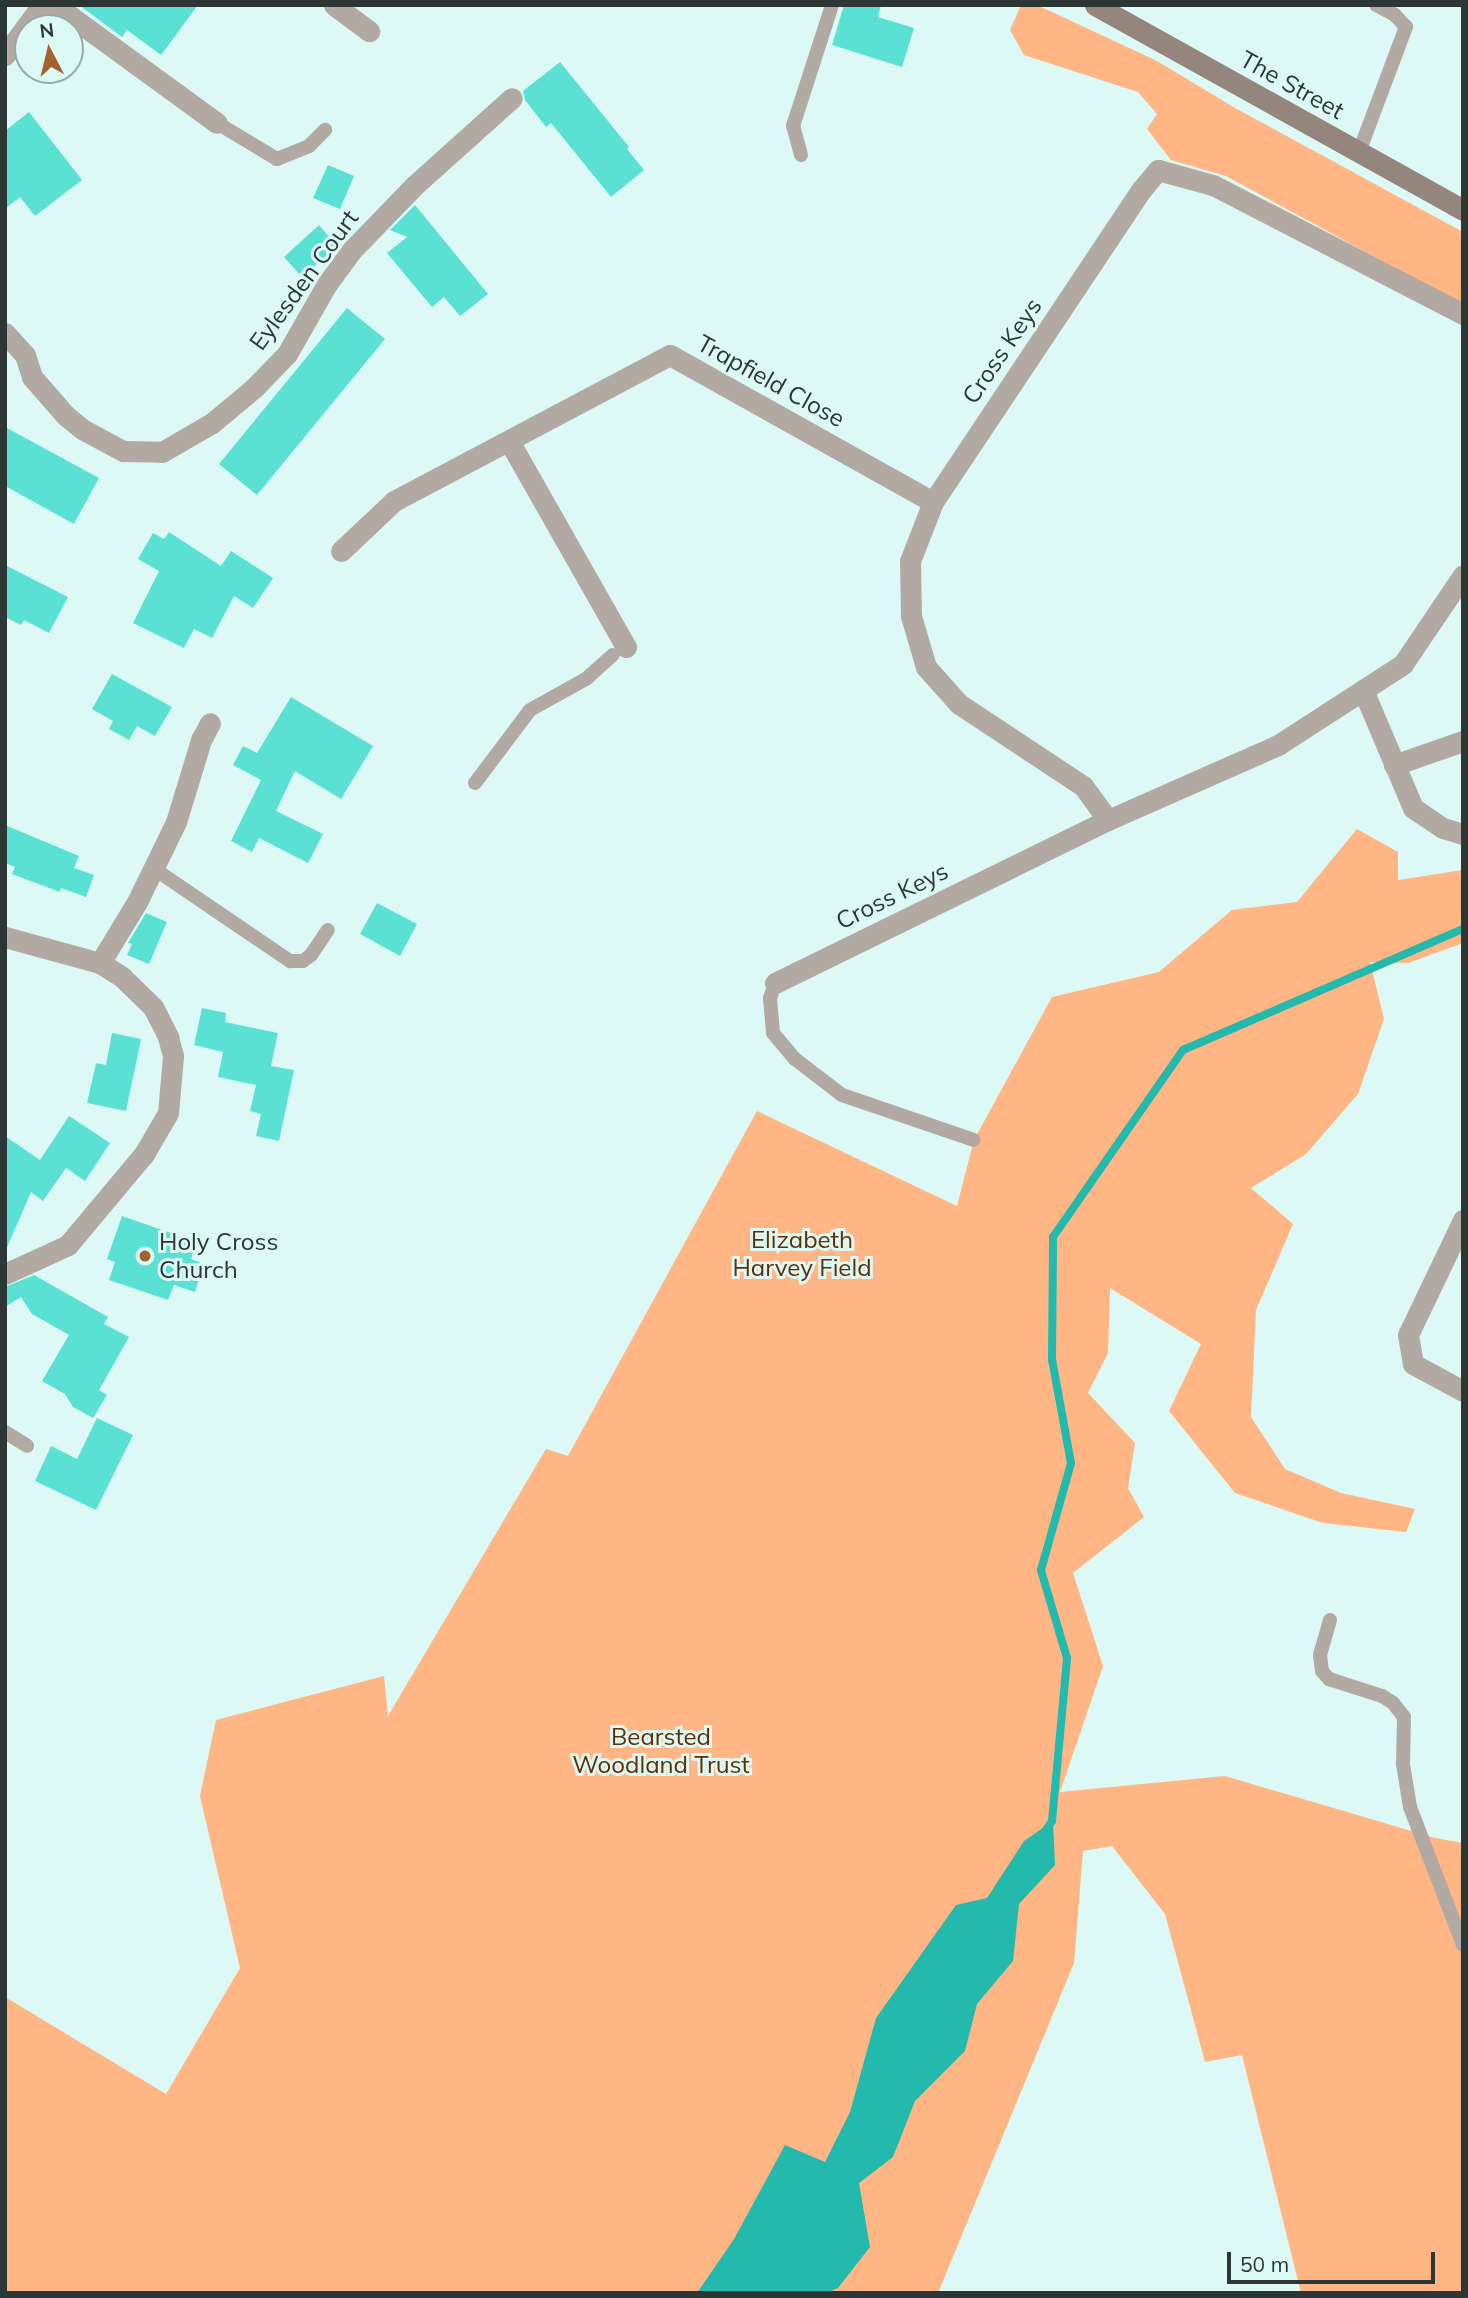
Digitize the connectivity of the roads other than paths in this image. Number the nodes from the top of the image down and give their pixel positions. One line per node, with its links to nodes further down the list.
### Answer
1 (42, 5): 8 (street)
2 (55, 5): 10 (street)
3 (334, 5): 7 (street)
4 (832, 5): 13 (lane)
5 (1095, 5): 12 (street, The Street)
6 (1376, 5): 12 (lane)
7 (369, 32)
8 (5, 55)
9 (512, 98): 16 (street, Eylesden Court)
10 (217, 123): 11 (lane)
11 (325, 130)
12 (1359, 152): 14 (street, The Street)
13 (801, 155)
14 (1463, 210)
15 (1463, 314): 18 (street, Cross Keys)
16 (5, 333)
17 (509, 441): 18 (street, Trapfield Close); 19 (street, Trapfield Close); 21 (street)
18 (933, 502): 27 (street, Cross Keys)
19 (341, 551)
20 (1463, 575): 22 (street, Cross Keys)
21 (626, 647): 26 (lane)
22 (1363, 690): 25 (street); 27 (street, Cross Keys)
23 (210, 723): 29 (street)
24 (1463, 741): 25 (street)
25 (1394, 765): 28 (street)
26 (475, 782)
27 (1108, 820): 33 (street, Cross Keys)
28 (1463, 834)
29 (153, 868): 30 (lane); 32 (street)
30 (328, 929)
31 (5, 937): 32 (street)
32 (100, 962): 36 (street)
33 (775, 983): 34 (lane)
34 (974, 1140)
35 (1463, 1220): 37 (street)
36 (5, 1273)
37 (1463, 1391)
38 (5, 1432): 39 (lane)
39 (27, 1446)
40 (1330, 1620): 41 (lane)
41 (1463, 1945)

